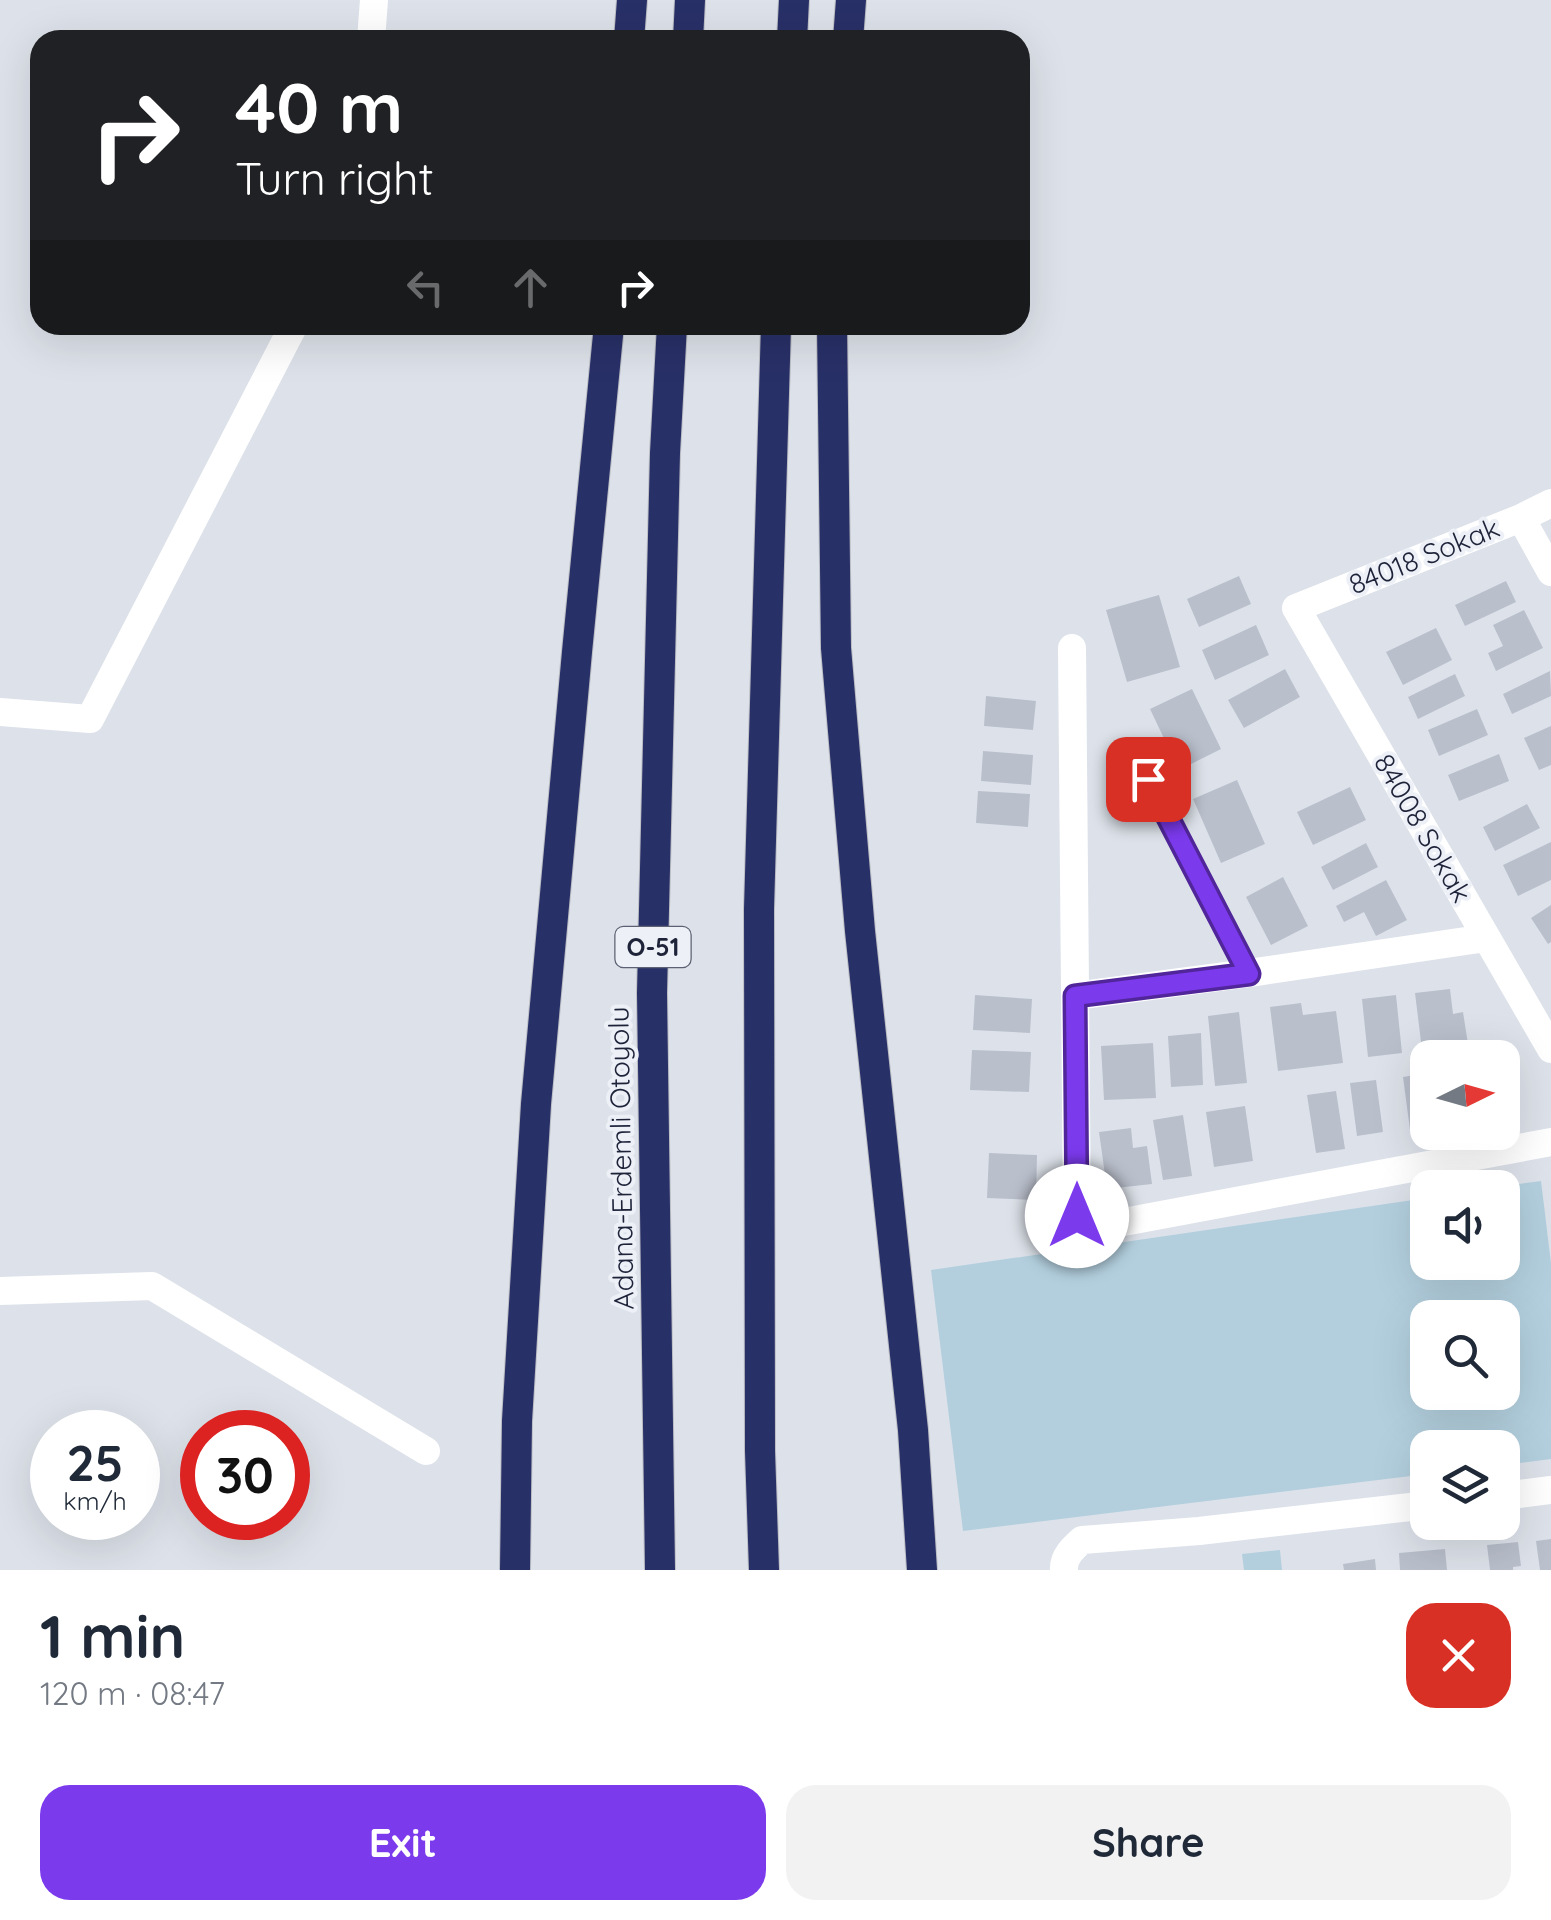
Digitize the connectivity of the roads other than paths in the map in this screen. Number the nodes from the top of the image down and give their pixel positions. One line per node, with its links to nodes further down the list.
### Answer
1 (374, 0): 6 (street)
2 (632, 0): 7 (highway)
3 (690, 0): 8 (highway)
4 (794, 0): 9 (highway)
5 (850, 0): 10 (highway)
6 (372, 30)
7 (630, 30)
8 (688, 30)
9 (792, 30)
10 (848, 30)
11 (289, 335): 21 (street)
12 (608, 335): 33 (highway)
13 (671, 335): 34 (highway, Adana-Erdemli Otoyolu / O-51)
14 (776, 335): 35 (highway)
15 (832, 335): 36 (highway)
16 (1551, 503): 17 (street, 84018 Sokak)
17 (1520, 518): 18 (street); 19 (street, 84018 Sokak)
18 (1551, 572)
19 (1296, 608): 23 (street, 84008 Sokak)
20 (1072, 648): 25 (street)
21 (0, 712)
22 (1148, 779): 24 (lane)
23 (1486, 938): 24 (street); 26 (street, 84008 Sokak)
24 (1249, 974): 25 (street)
25 (1075, 996): 27 (street)
26 (1551, 1049)
27 (1551, 1142)
28 (0, 1291): 29 (street)
29 (426, 1450)
30 (1551, 1490): 31 (street)
31 (1520, 1494)
32 (1410, 1507): 37 (street)
33 (515, 1570)
34 (660, 1570)
35 (764, 1570)
36 (922, 1570)
37 (1064, 1570)

